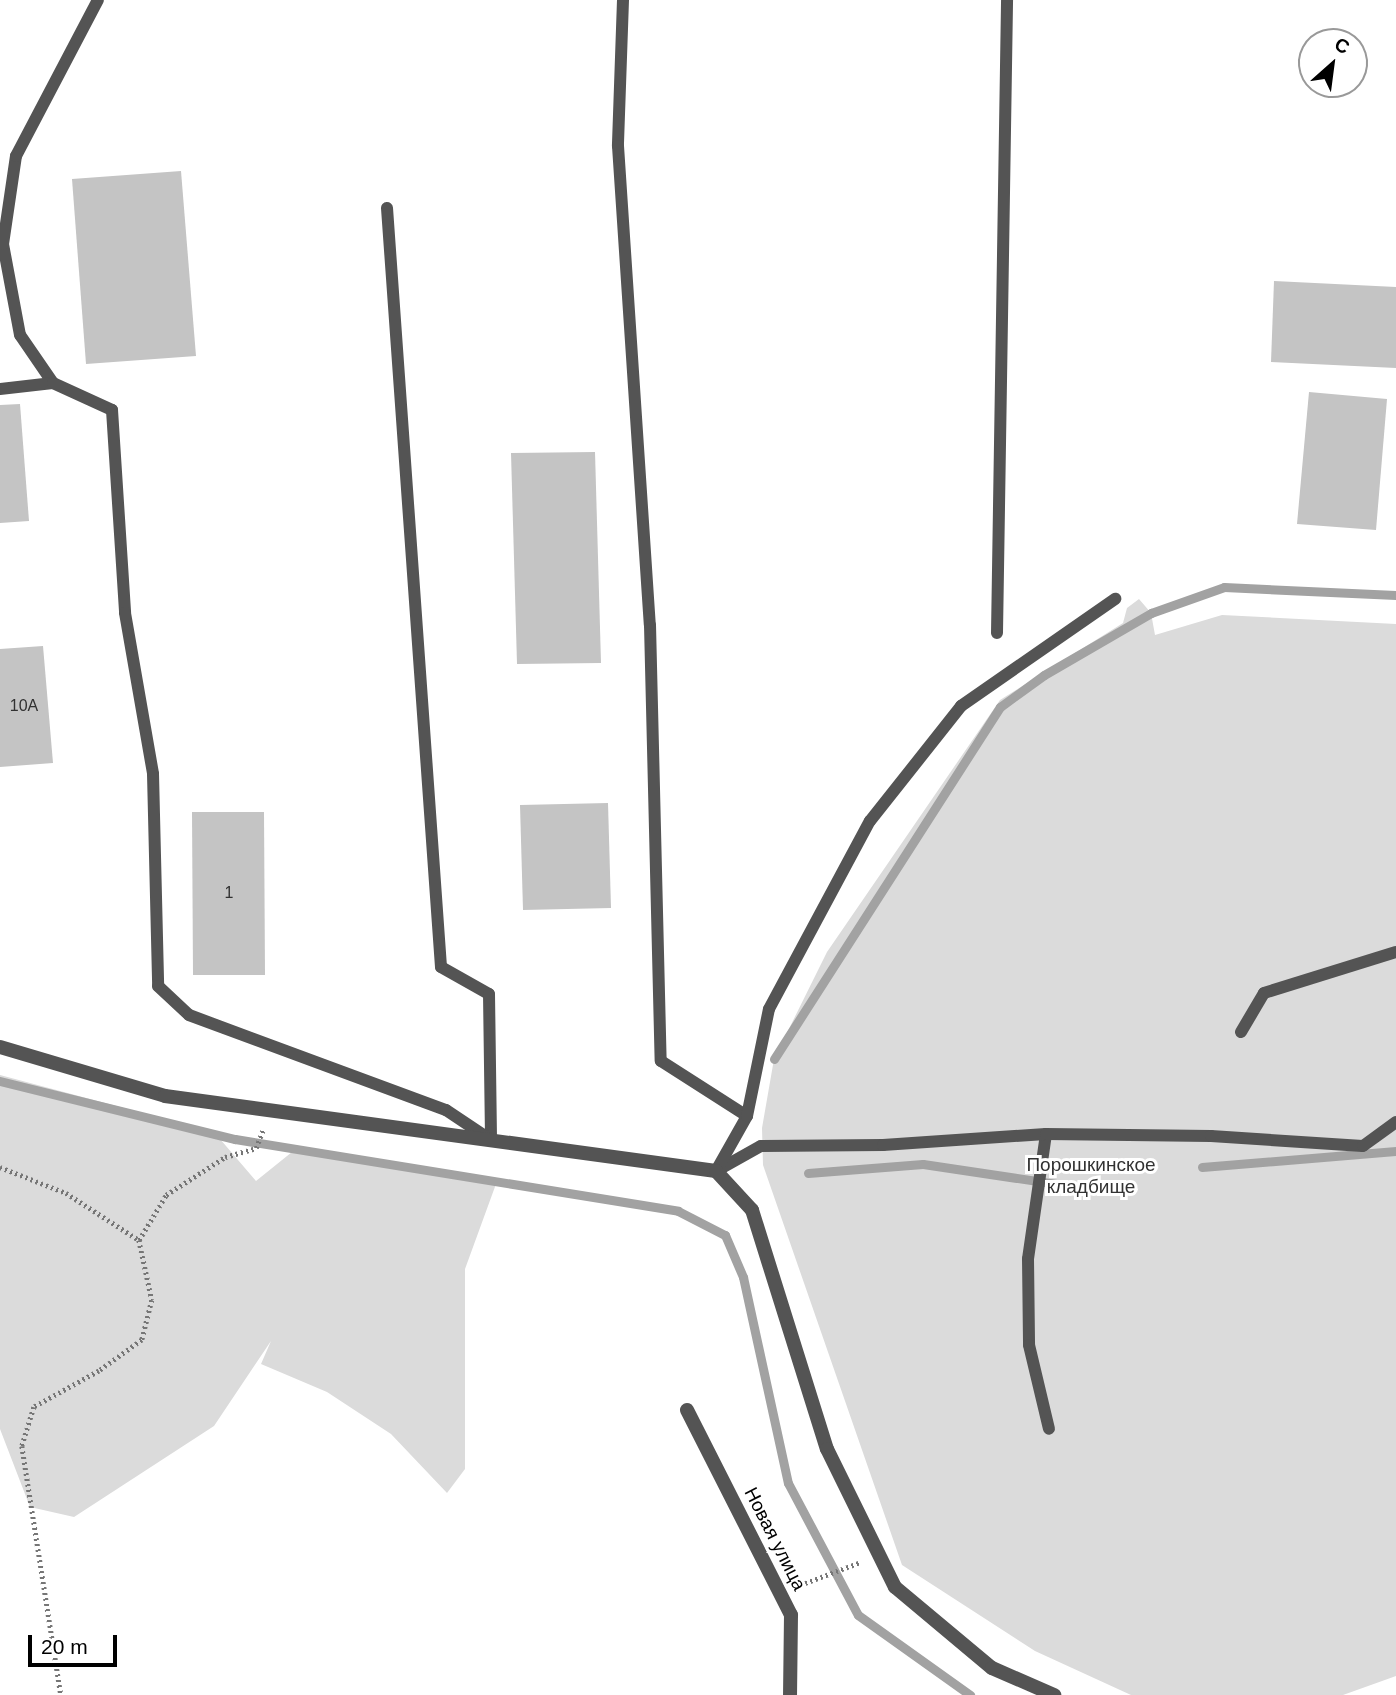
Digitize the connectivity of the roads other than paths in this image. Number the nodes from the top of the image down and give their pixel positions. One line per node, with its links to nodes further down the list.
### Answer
1 (98, 0): 5 (lane)
2 (623, 0): 12 (lane)
3 (1007, 0): 8 (lane)
4 (387, 208): 15 (lane)
5 (53, 383): 6 (lane); 15 (lane)
6 (0, 389)
7 (1115, 599): 12 (lane)
8 (997, 633)
9 (1396, 952): 10 (lane)
10 (1241, 1032)
11 (0, 1047): 15 (street)
12 (747, 1116): 16 (lane)
13 (1396, 1122): 14 (lane)
14 (1046, 1135): 16 (lane); 18 (lane)
15 (491, 1140): 16 (street)
16 (716, 1171): 20 (street)
17 (687, 1410): 19 (street, Новая улица)
18 (1049, 1429)
19 (790, 1695)
20 (1054, 1695)

